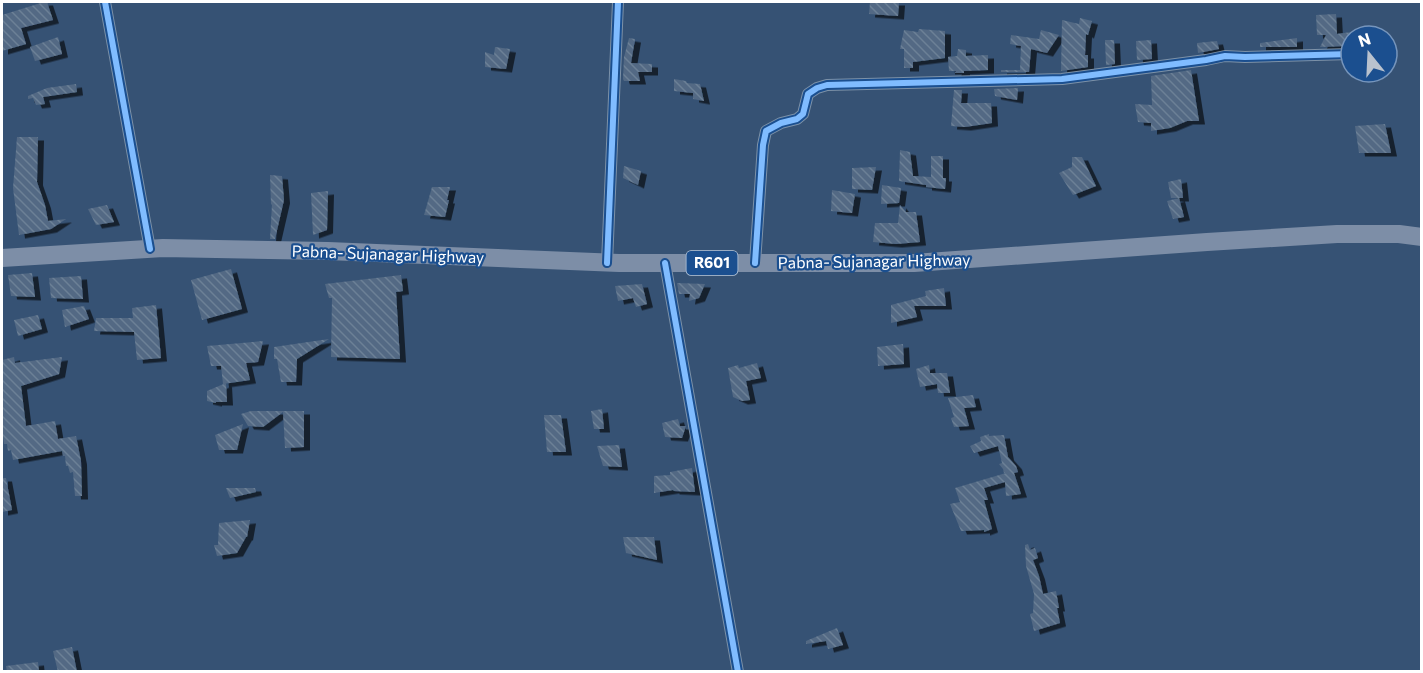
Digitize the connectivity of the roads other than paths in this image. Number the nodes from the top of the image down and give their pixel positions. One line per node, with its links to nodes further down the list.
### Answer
1 (105, 2): 5 (street)
2 (618, 2): 7 (street)
3 (1339, 54): 9 (street)
4 (1422, 237): 9 (main road, Pabna- Sujanagar Highway / R601)
5 (150, 249): 6 (main road, Pabna- Sujanagar Highway / R601); 7 (main road, Pabna- Sujanagar Highway / R601)
6 (2, 258)
7 (607, 263): 8 (main road, Pabna- Sujanagar Highway / R601)
8 (665, 263): 9 (main road, Pabna- Sujanagar Highway / R601); 10 (street)
9 (755, 263)
10 (738, 672)

